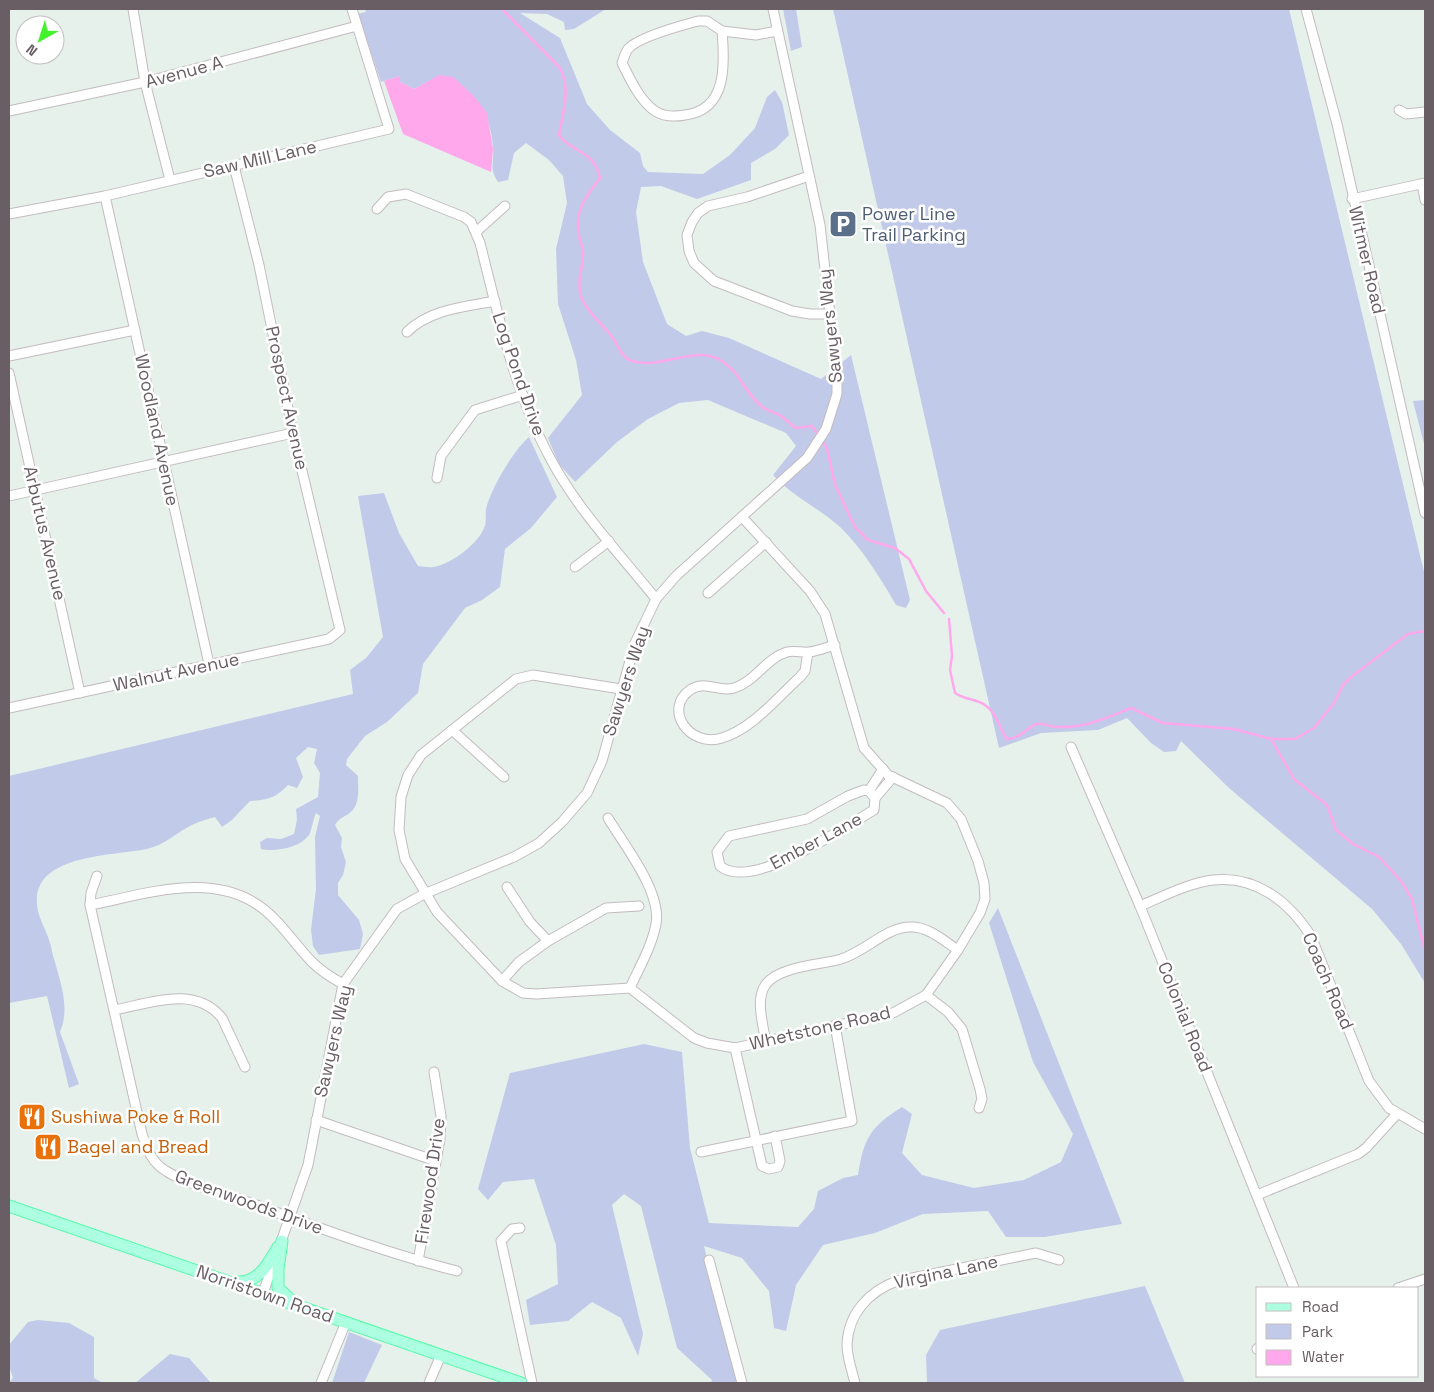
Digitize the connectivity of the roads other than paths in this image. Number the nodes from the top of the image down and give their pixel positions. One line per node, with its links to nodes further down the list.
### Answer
1 (133, 9): 8 (street)
2 (352, 9): 5 (street, Saw Mill Lane)
3 (773, 9): 7 (street, Sawyers Way)
4 (1306, 9): 17 (street, Witmer Road)
5 (357, 26): 8 (street, Avenue A); 12 (street, Saw Mill Lane)
6 (722, 31): 6 (street); 7 (street)
7 (777, 31): 13 (street, Sawyers Way)
8 (145, 82): 10 (street, Avenue A); 14 (street)
9 (1398, 110): 11 (street)
10 (9, 111)
11 (1425, 112)
12 (234, 166): 14 (street, Saw Mill Lane); 30 (street, Prospect Avenue)
13 (809, 176): 24 (street, Sawyers Way); 24 (street)
14 (170, 180): 16 (street, Saw Mill Lane)
15 (1424, 184): 17 (street); 18 (street)
16 (105, 196): 21 (street, Saw Mill Lane); 25 (street, Woodland Avenue)
17 (1352, 199): 35 (street, Witmer Road)
18 (1425, 200)
19 (505, 206): 22 (street)
20 (377, 209): 22 (street)
21 (9, 214)
22 (476, 232): 23 (street, Log Pond Drive)
23 (495, 301): 26 (street); 29 (street, Log Pond Drive)
24 (830, 314): 36 (street, Sawyers Way)
25 (135, 330): 27 (street); 31 (street, Woodland Avenue)
26 (407, 332)
27 (9, 356)
28 (9, 373): 33 (street, Arbutus Avenue)
29 (522, 395): 32 (street); 37 (street, Log Pond Drive)
30 (293, 434): 31 (street); 42 (street, Prospect Avenue)
31 (164, 463): 33 (street); 45 (street, Woodland Avenue)
32 (437, 478)
33 (35, 490): 34 (street); 47 (street, Arbutus Avenue)
34 (9, 496)
35 (1425, 513)
36 (742, 516): 38 (street, Whetstone Road); 41 (street, Sawyers Way)
37 (609, 541): 39 (street); 41 (street, Log Pond Drive)
38 (766, 542): 40 (street); 43 (street, Whetstone Road)
39 (575, 566)
40 (708, 593)
41 (656, 599): 46 (street, Sawyers Way)
42 (340, 630): 45 (street, Walnut Avenue)
43 (835, 645): 44 (street); 51 (street, Whetstone Road)
44 (808, 652): 44 (street)
45 (209, 664): 47 (street, Walnut Avenue)
46 (622, 690): 49 (street); 59 (street, Sawyers Way)
47 (80, 693): 48 (street, Walnut Avenue)
48 (9, 708)
49 (452, 730): 52 (street); 59 (street)
50 (1071, 747): 62 (street, Colonial Road)
51 (883, 769): 53 (street, Whetstone Road); 54 (street, Ember Lane)
52 (504, 777)
53 (893, 777): 55 (street, Ember Lane); 64 (street, Whetstone Road)
54 (869, 790): 55 (street, Ember Lane); 55 (street, Ember Lane)
55 (875, 798)
56 (608, 818): 67 (street)
57 (97, 876): 60 (street, Greenwoods Drive)
58 (507, 888): 63 (street)
59 (424, 894): 65 (street); 66 (street, Sawyers Way)
60 (90, 905): 66 (street); 69 (street, Greenwoods Drive)
61 (639, 906): 63 (street)
62 (1140, 906): 76 (street, Coach Road); 83 (street, Colonial Road)
63 (548, 941): 65 (street)
64 (958, 950): 68 (street, Whetstone Road); 71 (street)
65 (502, 981): 67 (street)
66 (343, 984): 77 (street, Sawyers Way)
67 (630, 988): 72 (street, Whetstone Road)
68 (926, 995): 70 (street, Whetstone Road); 75 (street)
69 (115, 1010): 73 (street); 85 (street, Greenwoods Drive)
70 (835, 1025): 71 (street, Whetstone Road); 79 (street)
71 (765, 1039): 72 (street, Whetstone Road)
72 (735, 1048): 80 (street)
73 (245, 1067)
74 (434, 1072): 82 (street, Firewood Drive)
75 (979, 1108)
76 (1396, 1114): 78 (street, Coach Road); 83 (street)
77 (316, 1120): 82 (street); 85 (street, Sawyers Way)
78 (1425, 1130)
79 (775, 1136): 80 (street); 80 (street)
80 (756, 1140): 81 (street)
81 (701, 1152)
82 (436, 1161): 90 (street, Firewood Drive)
83 (1256, 1195): 94 (street, Colonial Road)
84 (9, 1206): 93 (main road, Norristown Road)
85 (290, 1217): 87 (street, Sawyers Way); 90 (street, Greenwoods Drive)
86 (520, 1228): 103 (street)
87 (282, 1241): 93 (main road); 96 (street, Sawyers Way); 97 (main road)
88 (709, 1260): 104 (street)
89 (1059, 1260): 105 (street, Virgina Lane)
90 (418, 1261): 91 (street, Greenwoods Drive)
91 (457, 1271)
92 (1425, 1279): 95 (street)
93 (229, 1281): 96 (main road, Norristown Road)
94 (1294, 1287)
95 (1401, 1287)
96 (263, 1293): 97 (main road, Norristown Road)
97 (301, 1306): 98 (main road, Norristown Road)
98 (346, 1322): 99 (main road, Norristown Road); 100 (street)
99 (441, 1355): 101 (street); 102 (main road, Norristown Road)
100 (321, 1383)
101 (429, 1383)
102 (521, 1383)
103 (532, 1383)
104 (742, 1383)
105 (856, 1383)

